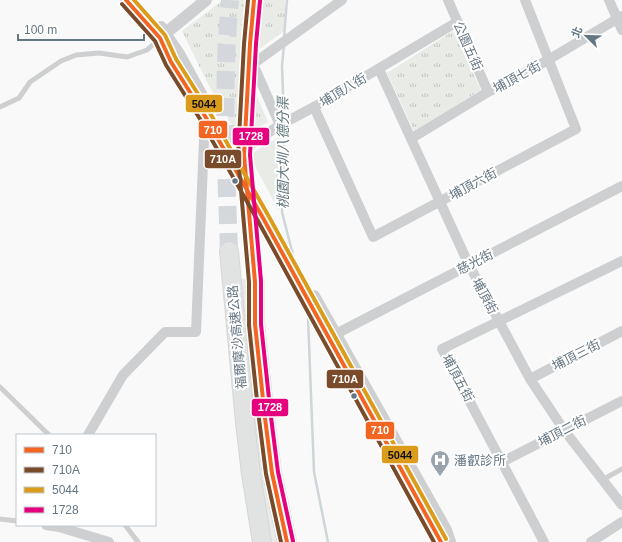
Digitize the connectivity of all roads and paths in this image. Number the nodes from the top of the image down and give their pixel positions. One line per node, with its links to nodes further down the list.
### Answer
1 (126, 0): 11 (street)
2 (138, 0): 11 (street)
3 (206, 0): 11 (street)
4 (342, 0): 18 (street)
5 (448, 0): 9 (street, 公園五街)
6 (525, 0): 12 (street, 埔頂六街)
7 (610, 0): 8 (street)
8 (620, 17): 10 (street); 12 (street, 埔頂七街)
9 (457, 22): 13 (street, 埔頂八街); 14 (street, 公園五街)
10 (622, 30)
11 (163, 35): 15 (lane); 17 (street)
12 (548, 60): 14 (street, 埔頂七街); 22 (street, 埔頂六街)
13 (379, 68): 16 (street, 埔頂八街); 19 (street, 埔頂街)
14 (488, 92): 19 (street, 埔頂七街)
15 (0, 106)
16 (314, 107): 18 (street, 埔頂八街); 22 (street, 埔頂六街)
17 (206, 111): 20 (street); 37 (street)
18 (280, 125): 20 (street, 埔頂八街)
19 (412, 138): 22 (street, 埔頂街)
20 (232, 157): 31 (street)
21 (622, 186): 25 (street, 慈光街)
22 (441, 201): 25 (street, 埔頂街)
23 (229, 251): 29 (highway, 福爾摩沙高速公路)
24 (622, 261): 27 (street, 埔頂五街)
25 (469, 265): 27 (street, 埔頂街); 31 (street, 慈光街)
26 (255, 282): 28 (highway, 福爾摩沙高速公路)
27 (499, 321): 32 (street, 埔頂街); 38 (street, 埔頂五街)
28 (255, 324): 29 (highway); 50 (highway, 福爾摩沙高速公路)
29 (236, 328): 49 (highway, 福爾摩沙高速公路)
30 (622, 331): 32 (street, 埔頂三街)
31 (332, 336): 51 (street); 52 (street)
32 (530, 379): 35 (street, 埔頂街)
33 (0, 387): 36 (lane)
34 (622, 401): 35 (street, 埔頂二街)
35 (564, 430): 38 (street, 埔頂二街); 40 (street, 埔頂街)
36 (48, 434)
37 (89, 434)
38 (502, 462): 53 (street, 埔頂五街)
39 (622, 469): 40 (lane)
40 (602, 480): 41 (street, 埔頂街)
41 (622, 505)
42 (0, 519): 43 (lane)
43 (16, 521)
44 (622, 522): 54 (street)
45 (52, 526): 47 (street)
46 (126, 526): 48 (lane)
47 (109, 542)
48 (138, 542)
49 (262, 542)
50 (286, 542)
51 (441, 542)
52 (450, 542)
53 (544, 542)
54 (591, 542)

